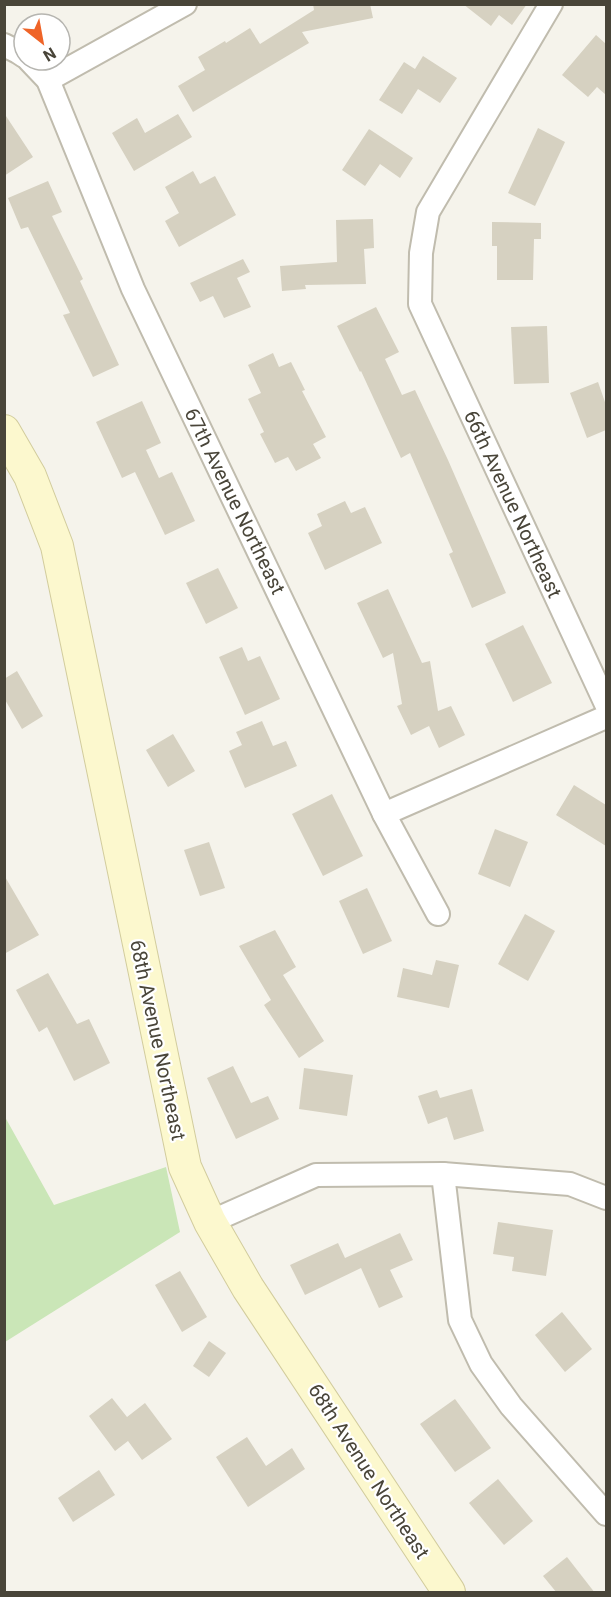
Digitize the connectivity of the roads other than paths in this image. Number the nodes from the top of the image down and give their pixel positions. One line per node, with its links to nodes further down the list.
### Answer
1 (185, 4): 4 (street)
2 (551, 4): 6 (street, 66th Avenue Northeast)
3 (40, 72): 4 (street)
4 (48, 80): 8 (street, 67th Avenue Northeast)
5 (4, 430): 12 (street, 68th Avenue Northeast)
6 (606, 704)
7 (606, 717): 8 (street)
8 (384, 814): 9 (street, 67th Avenue Northeast)
9 (438, 915)
10 (443, 1174): 11 (street); 12 (street); 13 (street)
11 (606, 1198)
12 (210, 1222): 14 (street, 68th Avenue Northeast)
13 (606, 1514)
14 (449, 1593)

